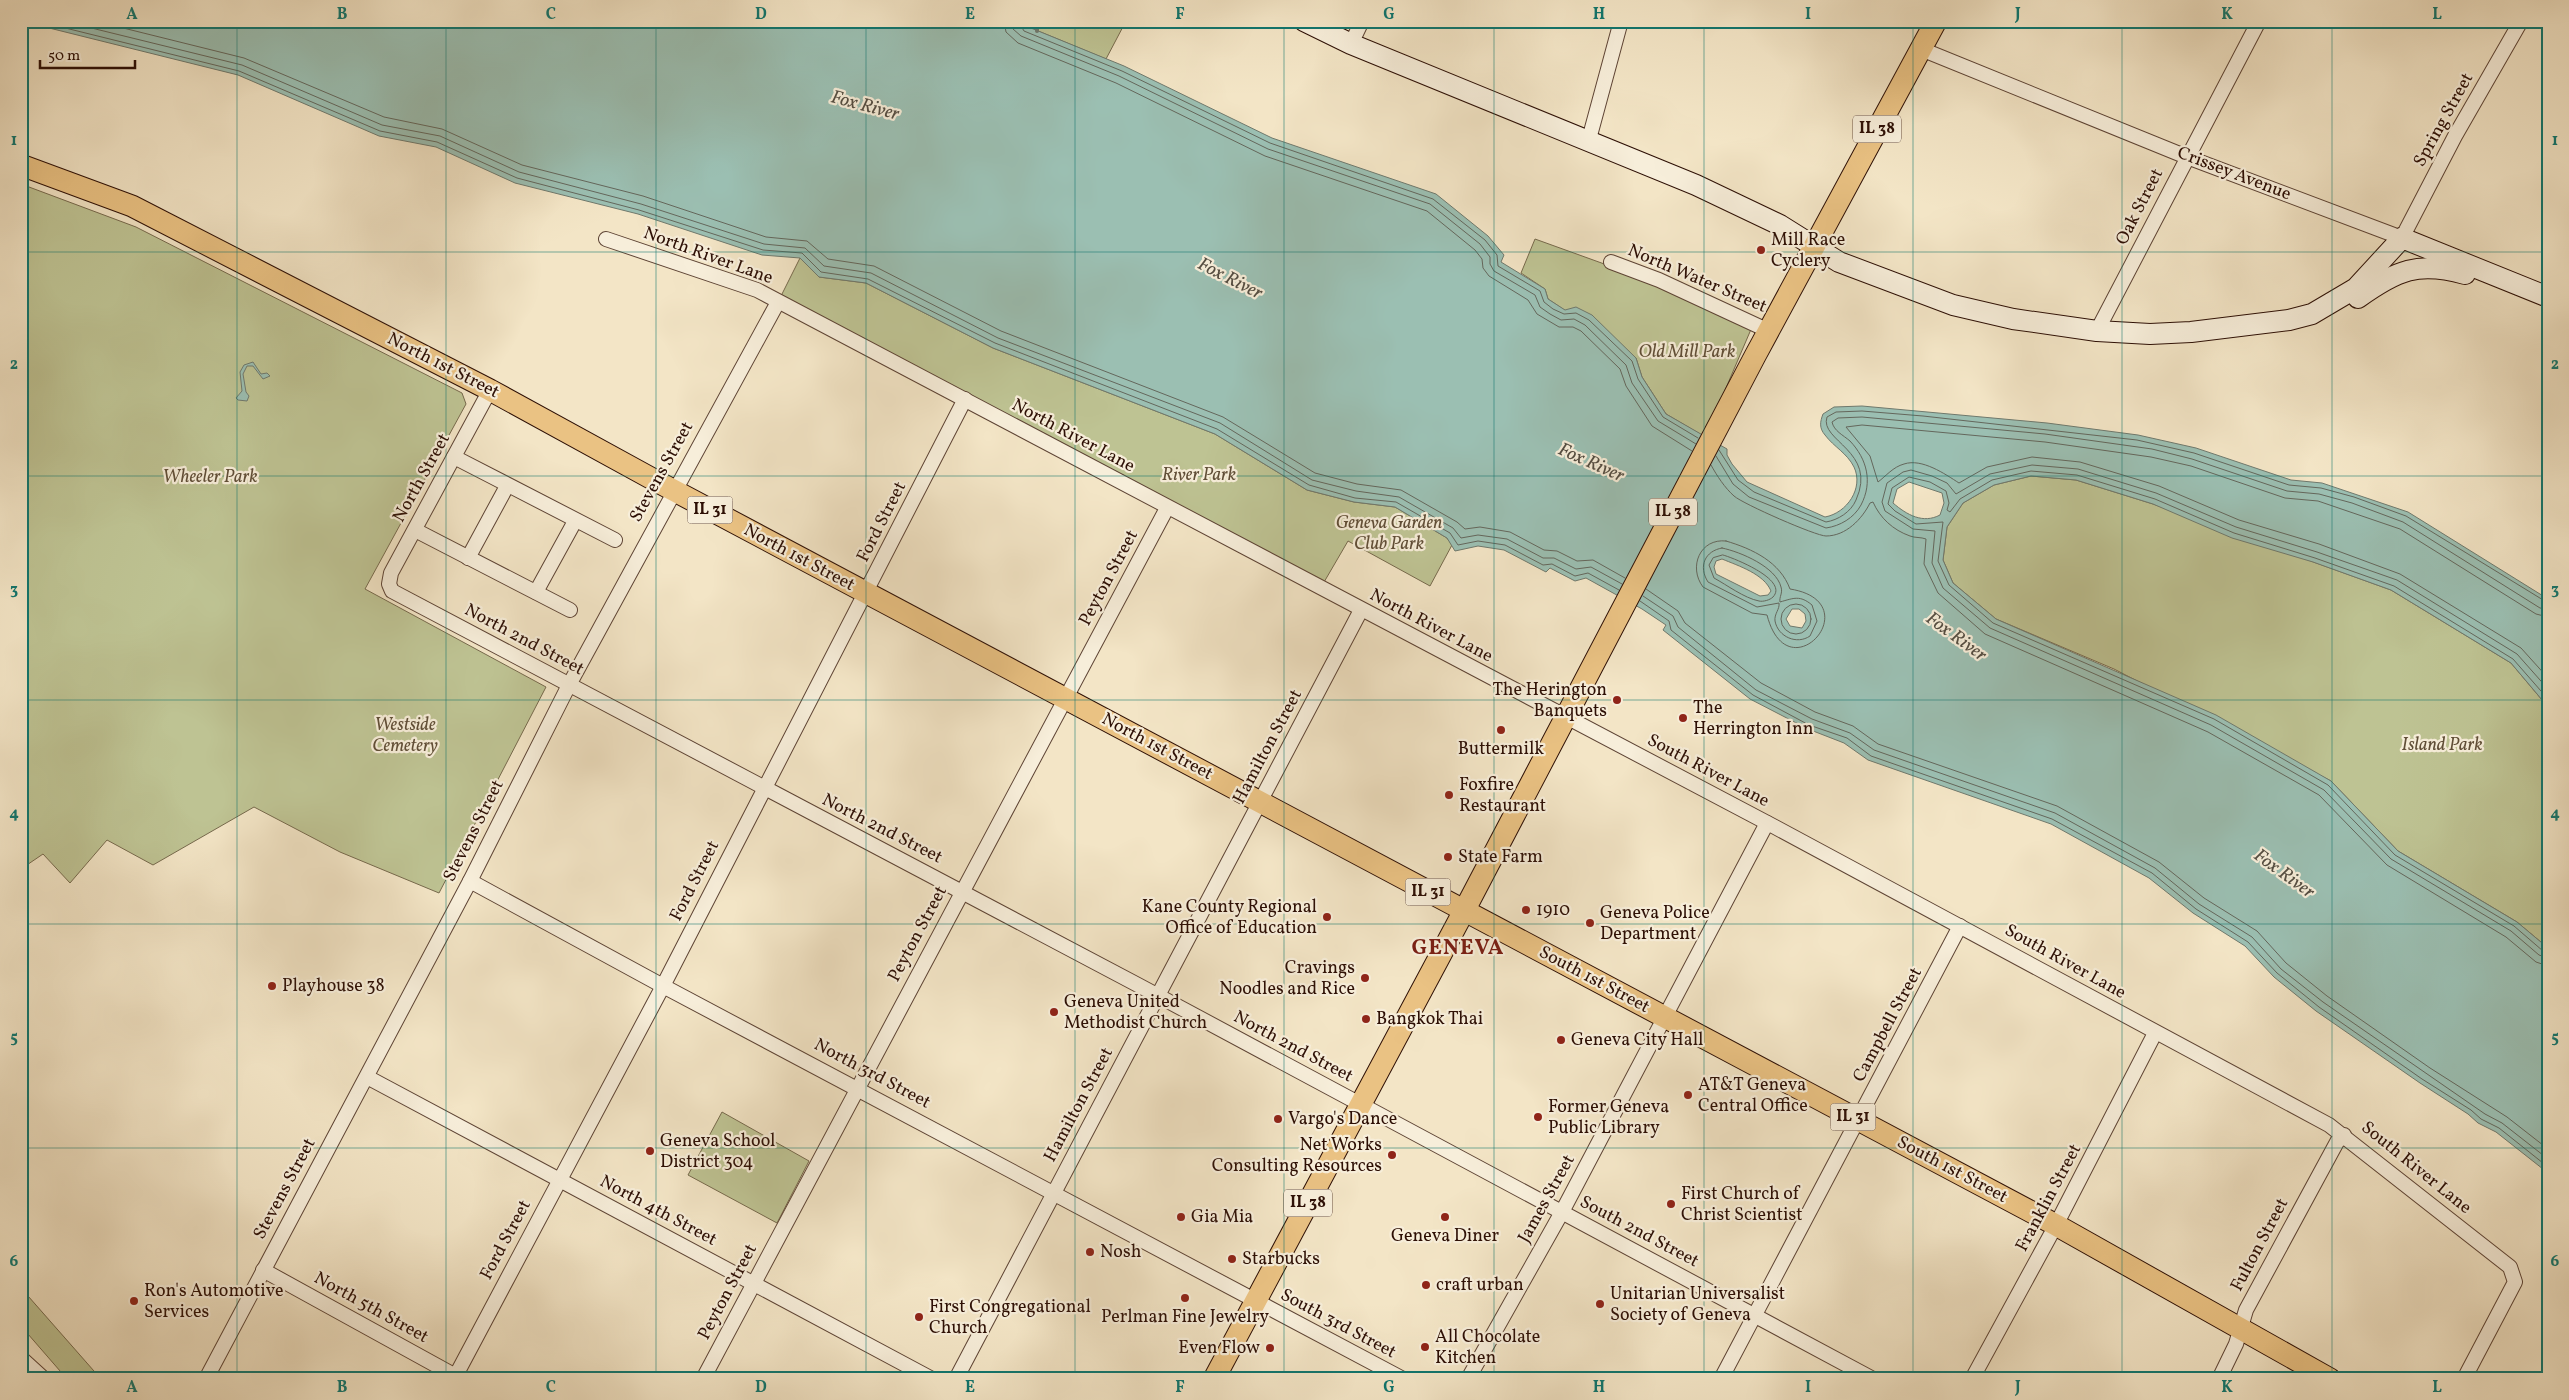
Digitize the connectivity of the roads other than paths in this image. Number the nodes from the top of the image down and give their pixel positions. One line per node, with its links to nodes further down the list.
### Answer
1 (1304, 21): 7 (main road)
2 (1362, 21): 7 (street)
3 (1622, 21): 9 (street)
4 (1936, 21): 8 (main road, IL 38)
5 (2259, 21): 10 (street, Oak Street)
6 (2521, 21): 12 (street, Spring Street)
7 (1351, 44): 9 (main road)
8 (1921, 49): 10 (street, Crissey Avenue); 14 (main road, IL 38)
9 (1588, 143): 14 (main road)
10 (2188, 157): 12 (street, Crissey Avenue); 20 (street, Oak Street)
11 (21, 165): 21 (main road, North 1st Street / IL 31)
12 (2402, 238): 16 (main road, Crissey Avenue); 18 (main road)
13 (606, 239): 17 (street, North River Lane)
14 (1815, 246): 19 (main road, IL 38); 20 (main road)
15 (1611, 262): 19 (street, North Water Street)
16 (2542, 294): 18 (main road)
17 (778, 302): 22 (street, North River Lane); 25 (street, Stevens Street)
18 (2312, 314): 20 (main road)
19 (1769, 331): 38 (main road, IL 38)
20 (2097, 332)
21 (490, 390): 23 (street, North Street); 25 (main road, North 1st Street / IL 31)
22 (965, 399): 26 (street, North River Lane); 33 (street, Ford Street)
23 (454, 458): 24 (street); 28 (street, North Street)
24 (507, 486): 27 (street); 30 (street)
25 (673, 490): 33 (main road, North 1st Street / IL 31); 36 (street, Stevens Street)
26 (1167, 508): 35 (street, North River Lane); 37 (street, Peyton Street)
27 (575, 521): 29 (street); 32 (street)
28 (415, 530): 30 (street); 31 (street, North Street)
29 (615, 540)
30 (468, 558): 32 (street)
31 (389, 584): 36 (street, North 2nd Street)
32 (536, 592): 34 (street)
33 (866, 594): 37 (main road, North 1st Street / IL 31); 39 (street, Ford Street)
34 (570, 610)
35 (1361, 610): 38 (street, North River Lane); 40 (street, Hamilton Street)
36 (569, 685): 39 (street, North 2nd Street); 42 (street, Stevens Street)
37 (1064, 698): 40 (main road, North 1st Street / IL 31); 43 (street, Peyton Street)
38 (1566, 717): 41 (street, South River Lane); 44 (main road, IL 38)
39 (763, 789): 43 (street, North 2nd Street); 46 (street, Ford Street)
40 (1260, 802): 44 (main road, North 1st Street / IL 31); 47 (street, Hamilton Street)
41 (1767, 823): 45 (street, South River Lane); 48 (street, James Street)
42 (470, 881): 46 (street, North 3rd Street); 50 (street, Stevens Street)
43 (962, 891): 47 (street, North 2nd Street); 51 (street, Peyton Street)
44 (1464, 911): 48 (main road, South 1st Street / IL 31); 52 (main road, IL 38)
45 (1960, 926): 49 (street, South River Lane); 53 (street, Campbell Street)
46 (663, 986): 51 (street, North 3rd Street); 55 (street, Ford Street)
47 (1158, 996): 52 (street, North 2nd Street); 56 (street, Hamilton Street)
48 (1664, 1017): 53 (main road, South 1st Street / IL 31); 57 (street, James Street)
49 (2155, 1033): 54 (street, South River Lane); 58 (street, Franklin Street)
50 (367, 1077): 55 (street, North 4th Street); 59 (street, Stevens Street)
51 (857, 1088): 56 (street, North 3rd Street); 60 (street, Peyton Street)
52 (1360, 1104): 57 (street, South 2nd Street); 61 (main road, IL 38)
53 (1859, 1120): 58 (main road, South 1st Street / IL 31); 62 (street, Campbell Street)
54 (2344, 1135): 63 (street, Fulton Street); 79 (street, South River Lane)
55 (559, 1180): 60 (street, North 4th Street); 65 (street, Ford Street)
56 (1054, 1193): 61 (street, North 3rd Street); 70 (street, Hamilton Street)
57 (1562, 1212): 62 (street, South 2nd Street); 73 (street, James Street)
58 (2056, 1225): 63 (main road, South 1st Street / IL 31); 76 (street, Franklin Street)
59 (263, 1270): 65 (street, North 5th Street); 67 (street, Stevens Street)
60 (753, 1284): 68 (street, Peyton Street); 69 (street, North 4th Street)
61 (1256, 1302): 71 (main road, IL 38); 72 (street, South 3rd Street)
62 (1754, 1316): 74 (street, Campbell Street); 75 (street, South 2nd Street)
63 (2241, 1327): 77 (street, Fulton Street); 78 (main road, South 1st Street / IL 31)
64 (21, 1358): 66 (street)
65 (457, 1378)
66 (44, 1379)
67 (206, 1379)
68 (703, 1379)
69 (932, 1379)
70 (956, 1379)
71 (1214, 1379)
72 (1403, 1379)
73 (1468, 1379)
74 (1721, 1379)
75 (1873, 1379)
76 (1972, 1379)
77 (2219, 1379)
78 (2330, 1379)
79 (2464, 1379)

